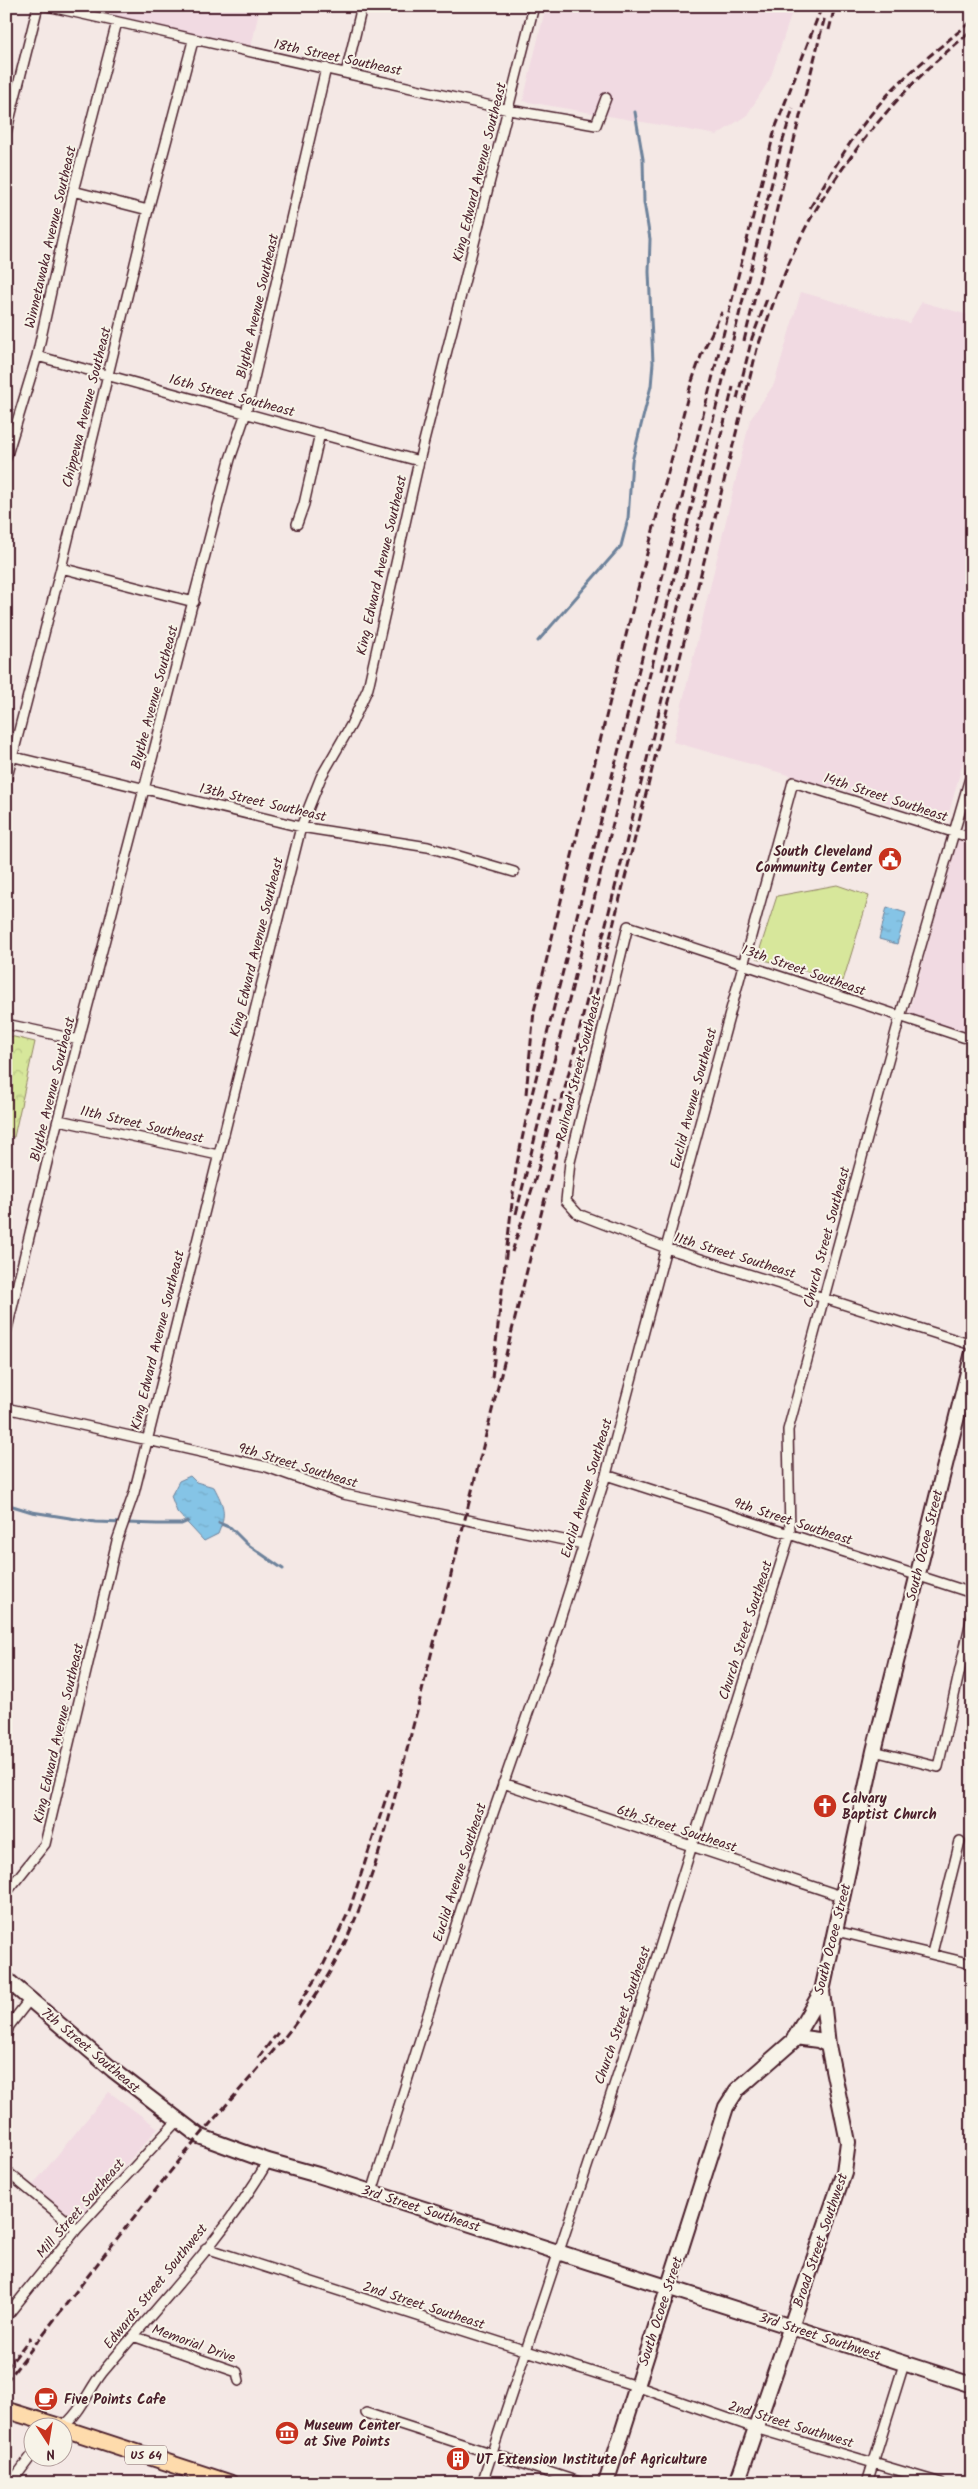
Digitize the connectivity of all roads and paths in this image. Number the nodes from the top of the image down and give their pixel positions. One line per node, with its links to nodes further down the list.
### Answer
1 (38, 6): 11 (street)
2 (47, 6): 5 (street, 18th Street Southeast)
3 (362, 6): 8 (street)
4 (534, 6): 10 (street, King Edward Avenue Southeast)
5 (117, 22): 6 (street, 18th Street Southeast); 12 (street, Winnetawaka Avenue Southeast)
6 (193, 40): 7 (street, 18th Street Southeast); 13 (street, Chippewa Avenue Southeast)
7 (326, 68): 8 (street, 18th Street Southeast); 16 (street, Blythe Avenue Southeast)
8 (346, 73): 10 (street, 18th Street Southeast)
9 (606, 98): 10 (street, 18th Street Southeast)
10 (509, 110): 19 (street, King Edward Avenue Southeast)
11 (6, 133)
12 (73, 191): 13 (street); 14 (street, Winnetawaka Avenue Southeast)
13 (148, 210): 15 (street, Chippewa Avenue Southeast)
14 (37, 356): 15 (street, 16th Street Southeast); 18 (street, Winnetawaka Avenue Southeast)
15 (107, 376): 16 (street, 16th Street Southeast); 21 (street, Chippewa Avenue Southeast)
16 (246, 413): 17 (street, 16th Street Southeast); 22 (street, Blythe Avenue Southeast)
17 (320, 433): 19 (street, 16th Street Southeast); 20 (street)
18 (6, 458)
19 (419, 461): 28 (street, King Edward Avenue Southeast)
20 (297, 524)
21 (61, 568): 22 (street); 23 (street, Chippewa Avenue Southeast)
22 (194, 602): 27 (street, Blythe Avenue Southeast)
23 (9, 756): 25 (street, Chippewa Avenue Southeast); 27 (street, 13th Street Southeast)
24 (972, 771): 29 (street, Church Street Southeast)
25 (6, 781)
26 (793, 782): 29 (street, 14th Street Southeast); 33 (street, Euclid Avenue Southeast)
27 (144, 789): 28 (street, 13th Street Southeast); 36 (street, Blythe Avenue Southeast)
28 (301, 827): 31 (street, 13th Street Southeast); 39 (street, King Edward Avenue Southeast)
29 (955, 833): 30 (street, 14th Street Southeast); 34 (street, Church Street Southeast)
30 (972, 838)
31 (514, 872)
32 (628, 926): 33 (street, 13th Street Southeast); 40 (street, Railroad Street Southeast)
33 (744, 964): 34 (street, 13th Street Southeast); 41 (street, Euclid Avenue Southeast)
34 (900, 1018): 37 (street, 13th Street Southeast); 42 (street, Church Street Southeast)
35 (6, 1024): 36 (street)
36 (78, 1040): 38 (street, Blythe Avenue Southeast)
37 (972, 1040)
38 (59, 1120): 39 (street, 11th Street Southeast); 43 (street, Blythe Avenue Southeast)
39 (218, 1155): 47 (street, King Edward Avenue Southeast)
40 (578, 1214): 41 (street, 11th Street Southeast)
41 (666, 1248): 42 (street, 11th Street Southeast); 48 (street, Euclid Avenue Southeast)
42 (824, 1297): 44 (street, 11th Street Southeast); 49 (street, Church Street Southeast)
43 (6, 1332)
44 (972, 1345)
45 (972, 1356): 51 (street, South Ocoee Street)
46 (6, 1408): 47 (street, 9th Street Southeast)
47 (147, 1439): 50 (street, 9th Street Southeast); 58 (street, King Edward Avenue Southeast)
48 (606, 1476): 49 (street, 9th Street Southeast); 50 (street, Euclid Avenue Southeast)
49 (790, 1534): 51 (street, 9th Street Southeast); 57 (street, Church Street Southeast)
50 (583, 1544): 55 (street, Euclid Avenue Southeast)
51 (916, 1577): 52 (street, 9th Street Southeast); 54 (street, South Ocoee Street)
52 (972, 1593)
53 (972, 1616): 54 (street)
54 (874, 1751): 59 (street, South Ocoee Street)
55 (503, 1784): 57 (street, 6th Street Southeast); 72 (street, Euclid Avenue Southeast)
56 (960, 1841): 61 (street)
57 (690, 1846): 59 (street, 6th Street Southeast); 75 (street, Church Street Southeast)
58 (6, 1893)
59 (844, 1897): 60 (street, South Ocoee Street)
60 (836, 1930): 61 (street); 64 (street, South Ocoee Street)
61 (932, 1953): 62 (street)
62 (972, 1964)
63 (6, 1979): 65 (street, 7th Street Southeast)
64 (822, 1991): 67 (street, South Ocoee Street); 68 (street, Broad Street Southwest)
65 (30, 1999): 66 (street); 69 (street, 7th Street Southeast)
66 (6, 2036)
67 (795, 2038): 68 (street); 76 (street, South Ocoee Street)
68 (828, 2045): 78 (street, Broad Street Southwest)
69 (177, 2121): 70 (street, 3rd Street Southeast); 73 (street, Mill Street Southeast)
70 (268, 2161): 72 (street, 3rd Street Southeast); 74 (street, Edwards Street Southwest)
71 (6, 2171): 73 (street)
72 (372, 2192): 75 (street, 3rd Street Southeast)
73 (77, 2229): 77 (street, Mill Street Southeast)
74 (206, 2248): 79 (street, Edwards Street Southwest); 80 (street, 2nd Street Southeast)
75 (557, 2252): 76 (street, 3rd Street Southeast); 80 (street, Church Street Southeast)
76 (668, 2287): 78 (street, 3rd Street Southwest); 84 (street, South Ocoee Street)
77 (6, 2316)
78 (791, 2326): 81 (street, 3rd Street Southwest); 89 (street, Broad Street Southwest)
79 (133, 2336): 82 (street, Memorial Drive); 88 (street, Edwards Street Southwest)
80 (525, 2352): 84 (street, 2nd Street Southeast); 91 (street, Church Street Southeast)
81 (904, 2364): 83 (street, 3rd Street Southwest); 92 (street)
82 (238, 2381)
83 (972, 2385)
84 (636, 2386): 89 (street, 2nd Street Southwest); 98 (street, South Ocoee Street)
85 (6, 2410): 87 (main road)
86 (366, 2413): 91 (street)
87 (26, 2416)
88 (72, 2419)
89 (755, 2428): 92 (street, 2nd Street Southwest); 99 (street, Broad Street Southwest)
90 (72, 2431): 95 (main road, US 64)
91 (492, 2454): 96 (street, Church Street Southeast); 97 (street)
92 (874, 2464): 100 (street); 101 (street, 2nd Street Southwest)
93 (24, 2466): 94 (street)
94 (11, 2483)
95 (230, 2483)
96 (482, 2483)
97 (582, 2483)
98 (606, 2483)
99 (737, 2483)
100 (868, 2483)
101 (940, 2483)

